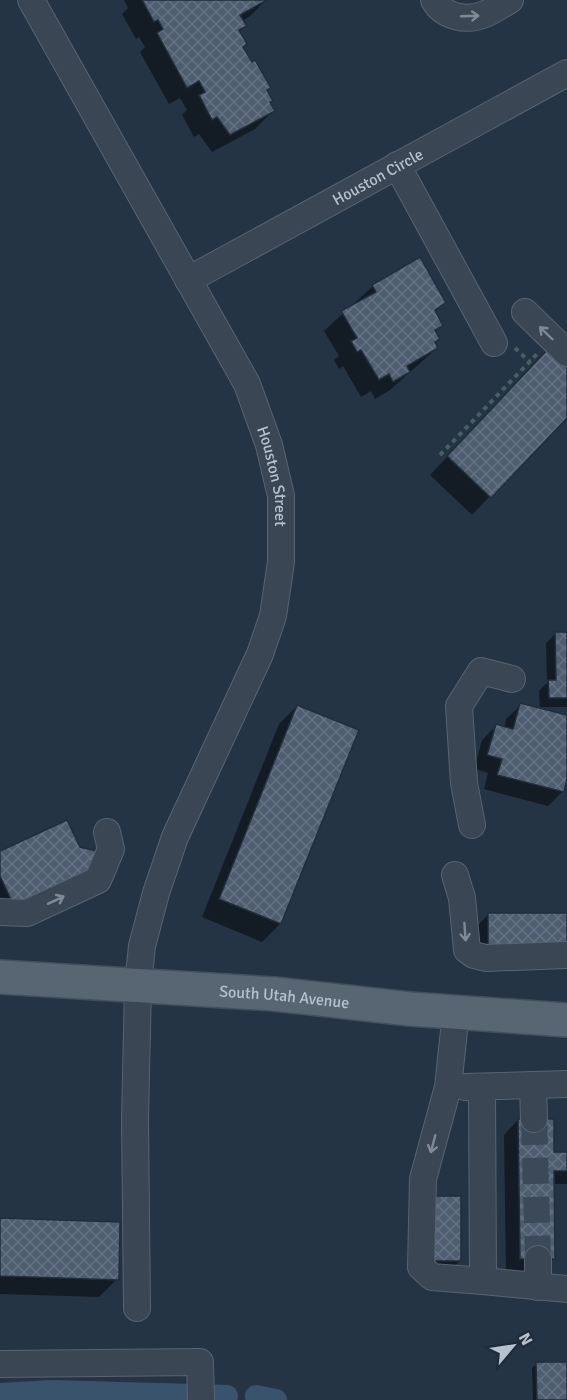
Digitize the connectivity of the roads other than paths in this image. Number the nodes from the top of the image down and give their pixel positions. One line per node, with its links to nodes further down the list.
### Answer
1 (31, 0): 6 (street, Houston Street)
2 (434, 0): 3 (street, one-way to 3)
3 (510, 0)
4 (567, 73): 5 (street, Houston Circle)
5 (397, 165): 6 (street, Houston Circle); 8 (street)
6 (188, 280): 17 (street, Houston Street)
7 (525, 312): 9 (street, one-way to 7)
8 (494, 343)
9 (567, 353)
10 (512, 679): 11 (street)
11 (472, 825)
12 (107, 832): 14 (street, one-way to 12)
13 (455, 875): 15 (street, one-way to 15)
14 (0, 912)
15 (567, 955)
16 (0, 977): 17 (main road, South Utah Avenue)
17 (138, 985): 18 (main road, South Utah Avenue); 29 (street, Houston Street)
18 (456, 1012): 19 (main road, South Utah Avenue); 22 (street)
19 (567, 1020)
20 (567, 1084): 21 (street)
21 (533, 1085): 23 (street); 24 (street)
22 (448, 1087): 23 (street); 26 (street, one-way to 26)
23 (482, 1087): 26 (street)
24 (534, 1119)
25 (538, 1259): 27 (street)
26 (483, 1281): 27 (street)
27 (538, 1287): 28 (street)
28 (567, 1289)
29 (137, 1308)
30 (0, 1364): 31 (street)
31 (201, 1400)

